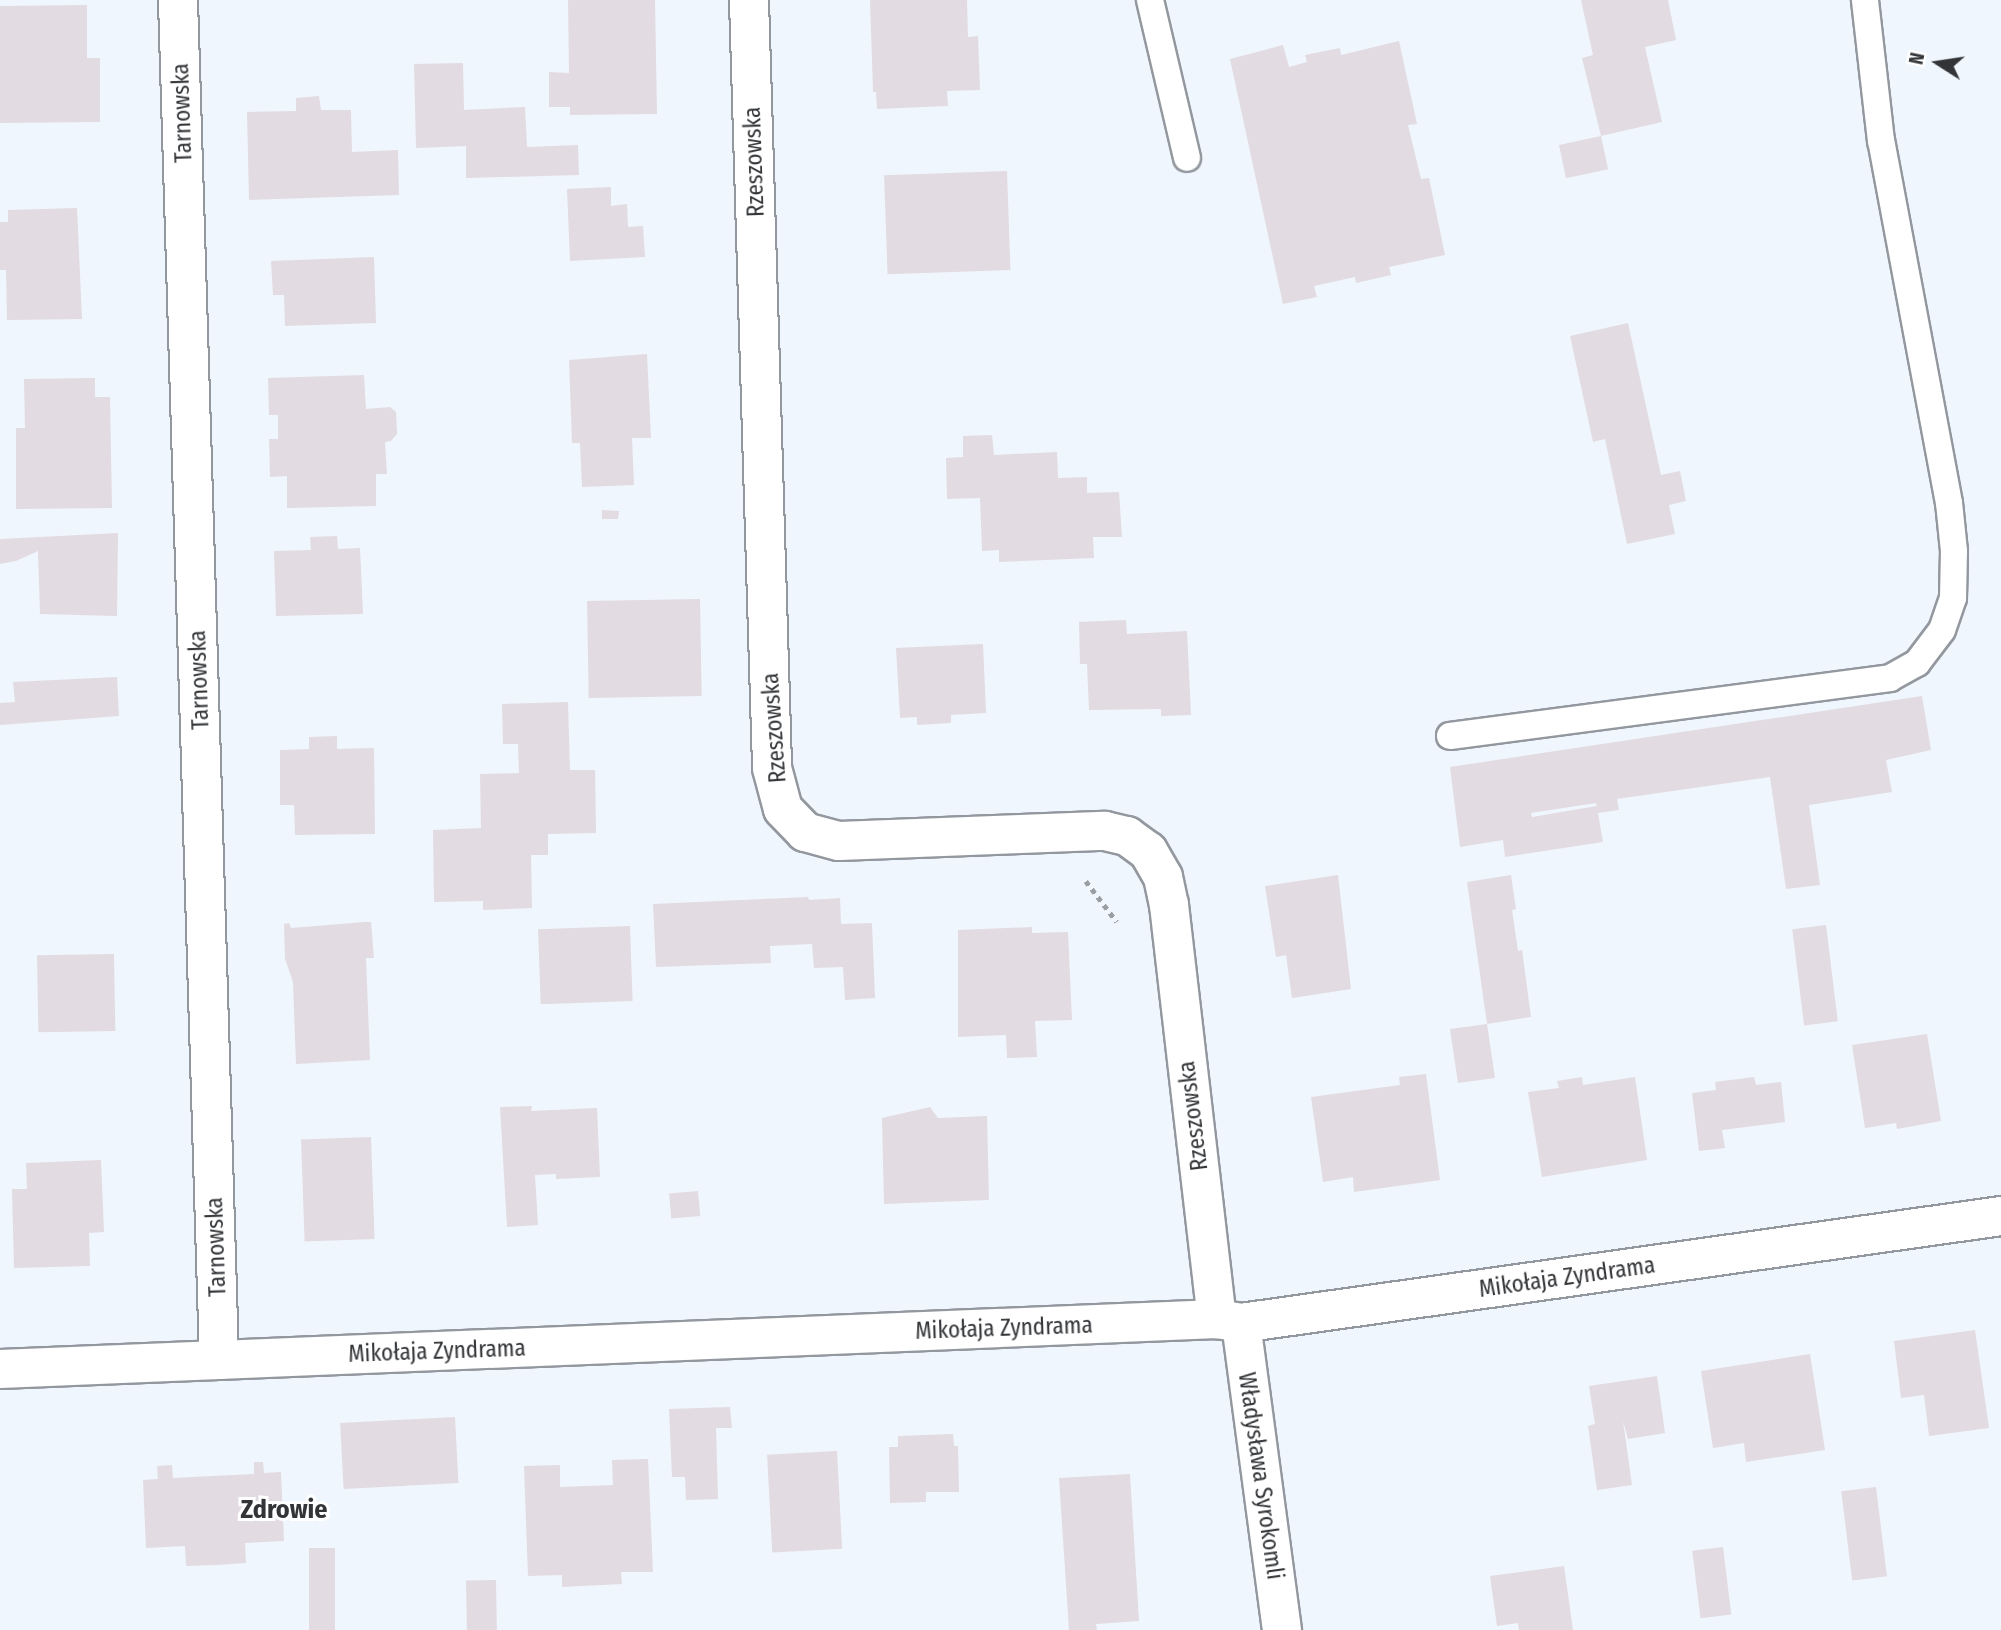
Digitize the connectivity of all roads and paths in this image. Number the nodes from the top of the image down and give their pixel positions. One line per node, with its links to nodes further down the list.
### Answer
1 (178, 0): 9 (street, Tarnowska)
2 (749, 0): 8 (street, Rzeszowska)
3 (1150, 0): 5 (lane)
4 (1865, 0): 6 (lane)
5 (1187, 158)
6 (1450, 736)
7 (2001, 1216): 8 (street, Mikołaja Zyndrama)
8 (1229, 1321): 9 (street, Mikołaja Zyndrama); 11 (street, Władysława Syrokomli)
9 (219, 1360): 10 (street, Mikołaja Zyndrama)
10 (0, 1369)
11 (1282, 1630)

